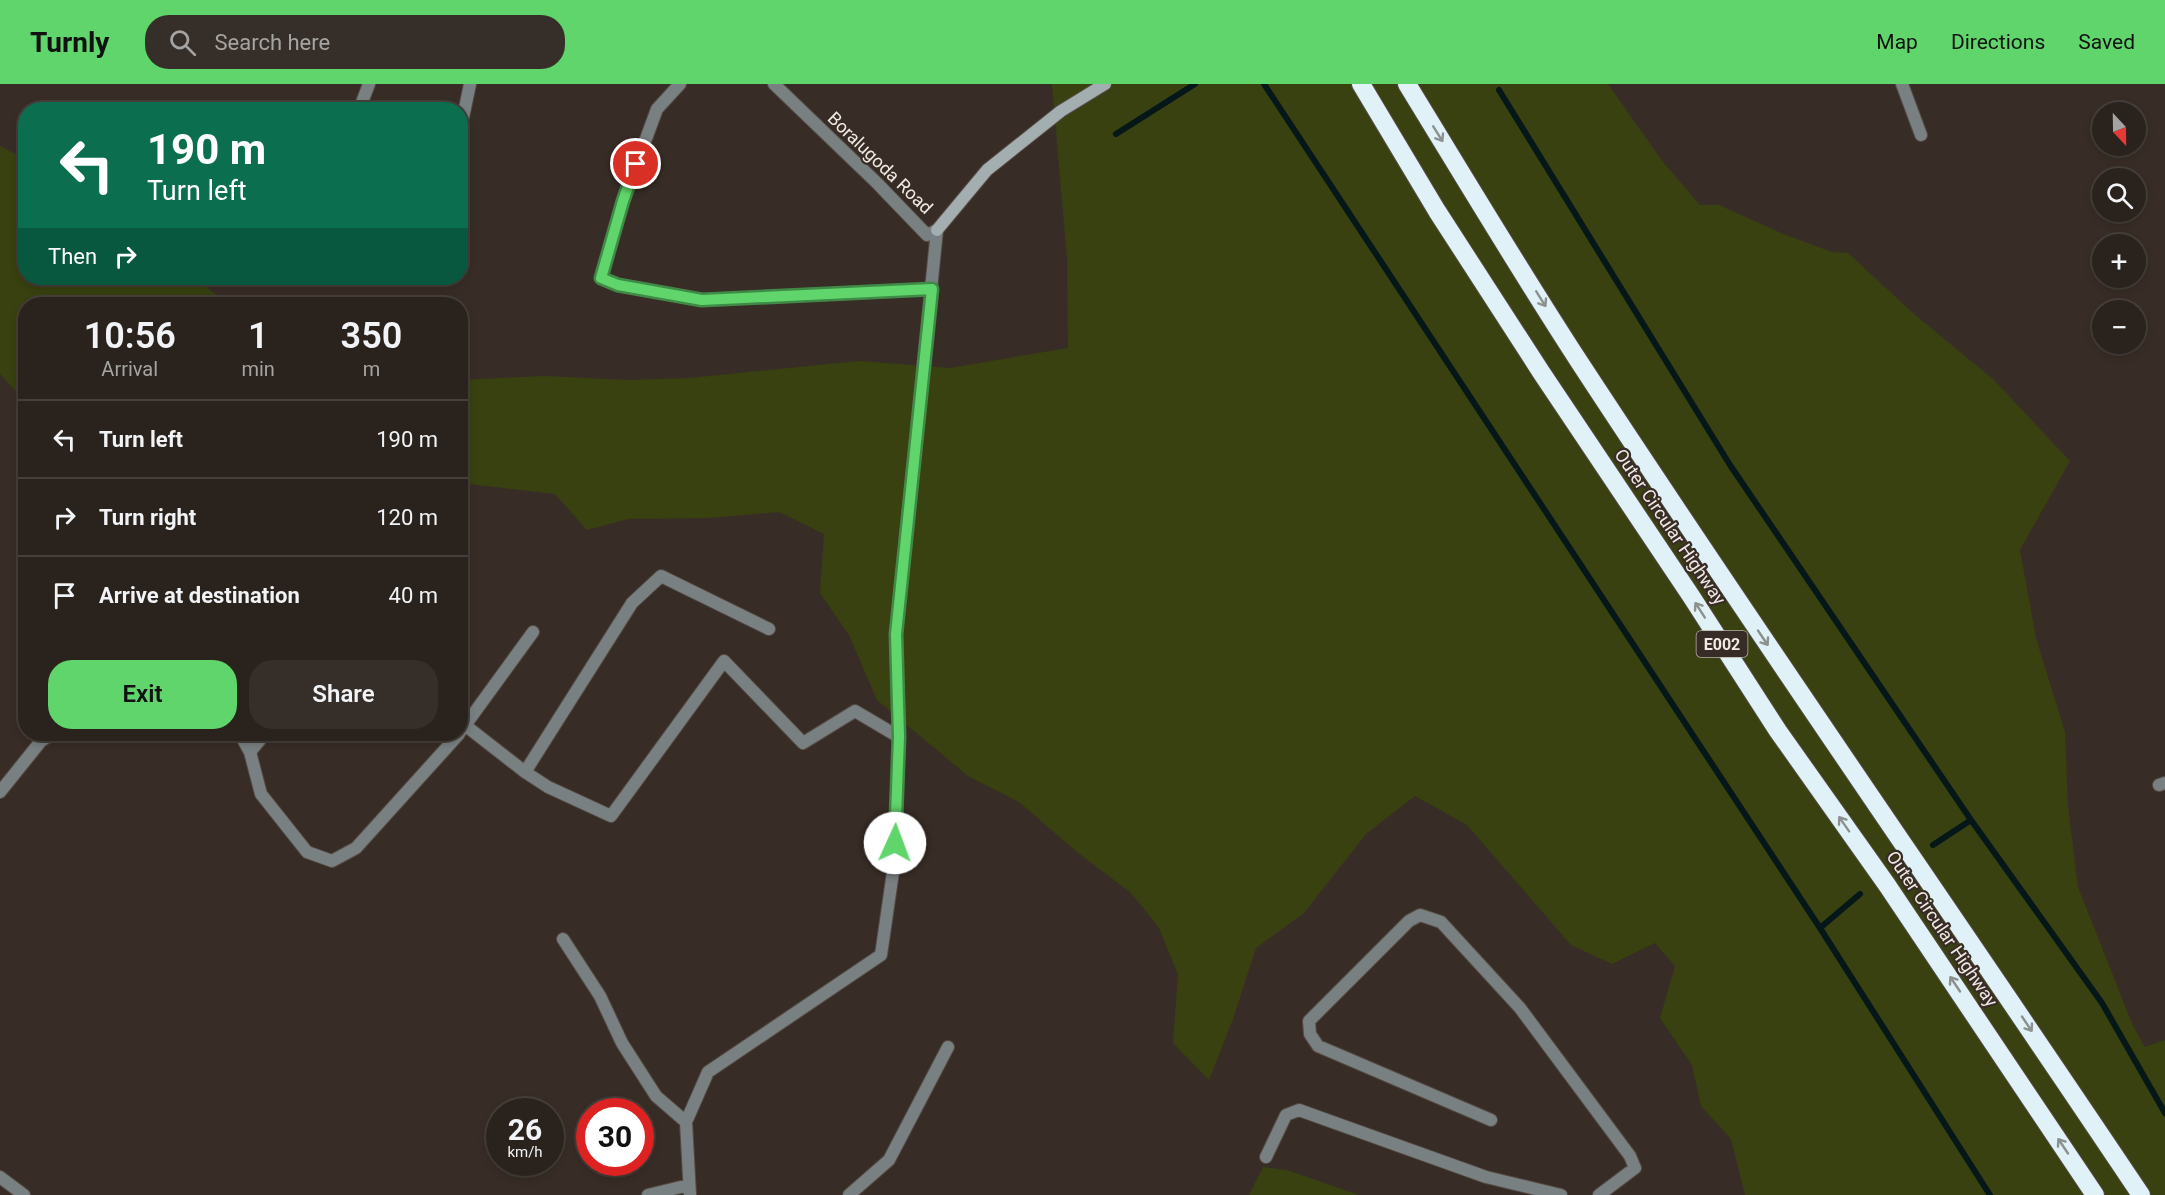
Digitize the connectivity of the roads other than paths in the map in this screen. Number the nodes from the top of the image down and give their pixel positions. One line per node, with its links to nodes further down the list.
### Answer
1 (369, 84): 9 (street)
2 (470, 84): 10 (street)
3 (680, 84): 13 (street)
4 (774, 84): 12 (street, Boralugoda Road)
5 (1105, 84): 12 (street)
6 (1361, 84): 38 (highway, Outer Circular Highway / E002, one-way to 6)
7 (1407, 84): 39 (highway, Outer Circular Highway / E002, one-way to 39)
8 (1902, 84): 11 (street)
9 (362, 102)
10 (466, 102)
11 (1921, 135)
12 (937, 230): 13 (street)
13 (932, 289): 18 (street)
14 (769, 629): 24 (street)
15 (533, 632): 16 (street)
16 (468, 723)
17 (468, 735): 24 (street)
18 (899, 737): 24 (street); 29 (street)
19 (41, 741): 25 (street)
20 (244, 741): 23 (street)
21 (259, 741): 23 (street)
22 (453, 741): 23 (street)
23 (250, 752)
24 (525, 772)
25 (0, 792)
26 (563, 939): 29 (street)
27 (948, 1047): 35 (street)
28 (1491, 1120): 37 (street)
29 (686, 1122): 32 (street)
30 (1266, 1157): 36 (street)
31 (0, 1177): 33 (street)
32 (690, 1190): 34 (street)
33 (24, 1195)
34 (648, 1195)
35 (849, 1195)
36 (1561, 1195)
37 (1599, 1195)
38 (2096, 1195)
39 (2141, 1195)

